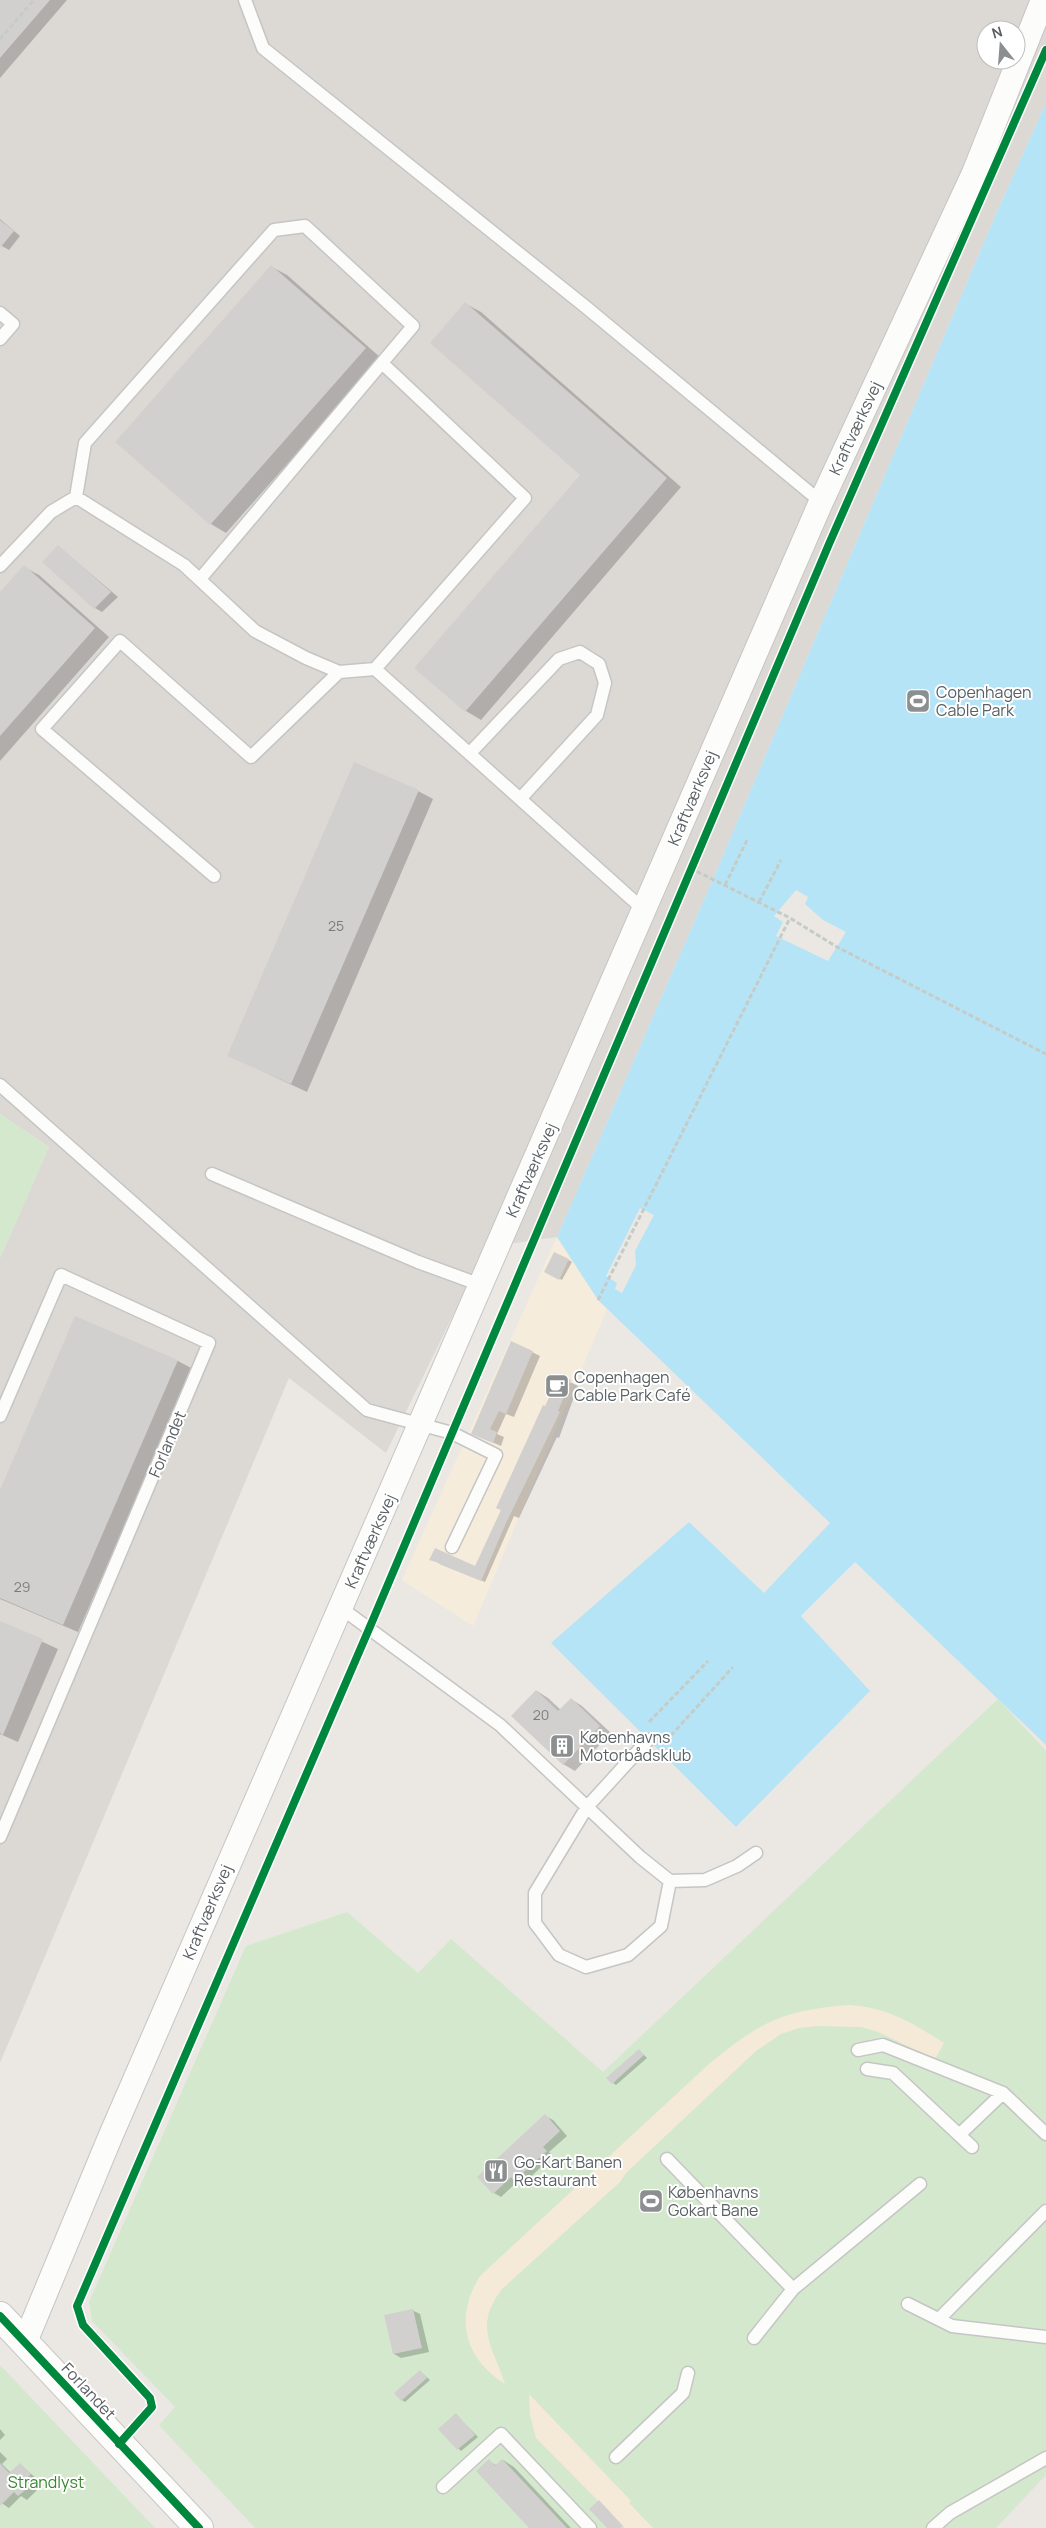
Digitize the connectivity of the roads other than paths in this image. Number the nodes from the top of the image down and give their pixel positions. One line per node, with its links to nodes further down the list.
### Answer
1 (245, 0): 7 (lane)
2 (1043, 0): 7 (street, Kraftværksvej)
3 (0, 313): 4 (lane)
4 (0, 339)
5 (382, 363): 6 (lane); 9 (lane); 10 (lane)
6 (76, 497): 8 (lane); 9 (lane)
7 (820, 502): 15 (street, Kraftværksvej)
8 (0, 566)
9 (200, 579): 11 (lane)
10 (375, 669): 11 (lane); 12 (lane)
11 (339, 672): 14 (lane)
12 (470, 753): 13 (lane); 13 (lane)
13 (521, 798): 15 (lane)
14 (214, 876)
15 (644, 910): 18 (street, Kraftværksvej)
16 (0, 1085): 20 (lane)
17 (212, 1174): 18 (lane)
18 (481, 1285): 20 (street, Kraftværksvej)
19 (0, 1416): 25 (lane, Forlandet)
20 (421, 1425): 21 (lane); 22 (street, Kraftværksvej)
21 (452, 1547)
22 (340, 1608): 24 (lane); 43 (street, Kraftværksvej)
23 (648, 1740): 24 (lane)
24 (588, 1807): 27 (lane); 27 (lane)
25 (0, 1837)
26 (756, 1853): 27 (lane)
27 (670, 1881)
28 (858, 2050): 30 (lane)
29 (867, 2069): 32 (lane)
30 (1002, 2093): 31 (lane); 32 (lane)
31 (1046, 2134)
32 (959, 2135): 33 (lane)
33 (972, 2147)
34 (667, 2159): 37 (lane)
35 (920, 2184): 37 (lane)
36 (1046, 2211): 40 (lane)
37 (793, 2289): 42 (lane)
38 (908, 2304): 40 (lane)
39 (0, 2316): 43 (street, Forlandet)
40 (939, 2319): 41 (lane)
41 (1046, 2337)
42 (754, 2338)
43 (25, 2342): 48 (street, Forlandet)
44 (688, 2373): 45 (lane)
45 (616, 2457)
46 (1046, 2458): 50 (lane)
47 (443, 2487): 49 (lane)
48 (199, 2528)
49 (590, 2528)
50 (933, 2528)

